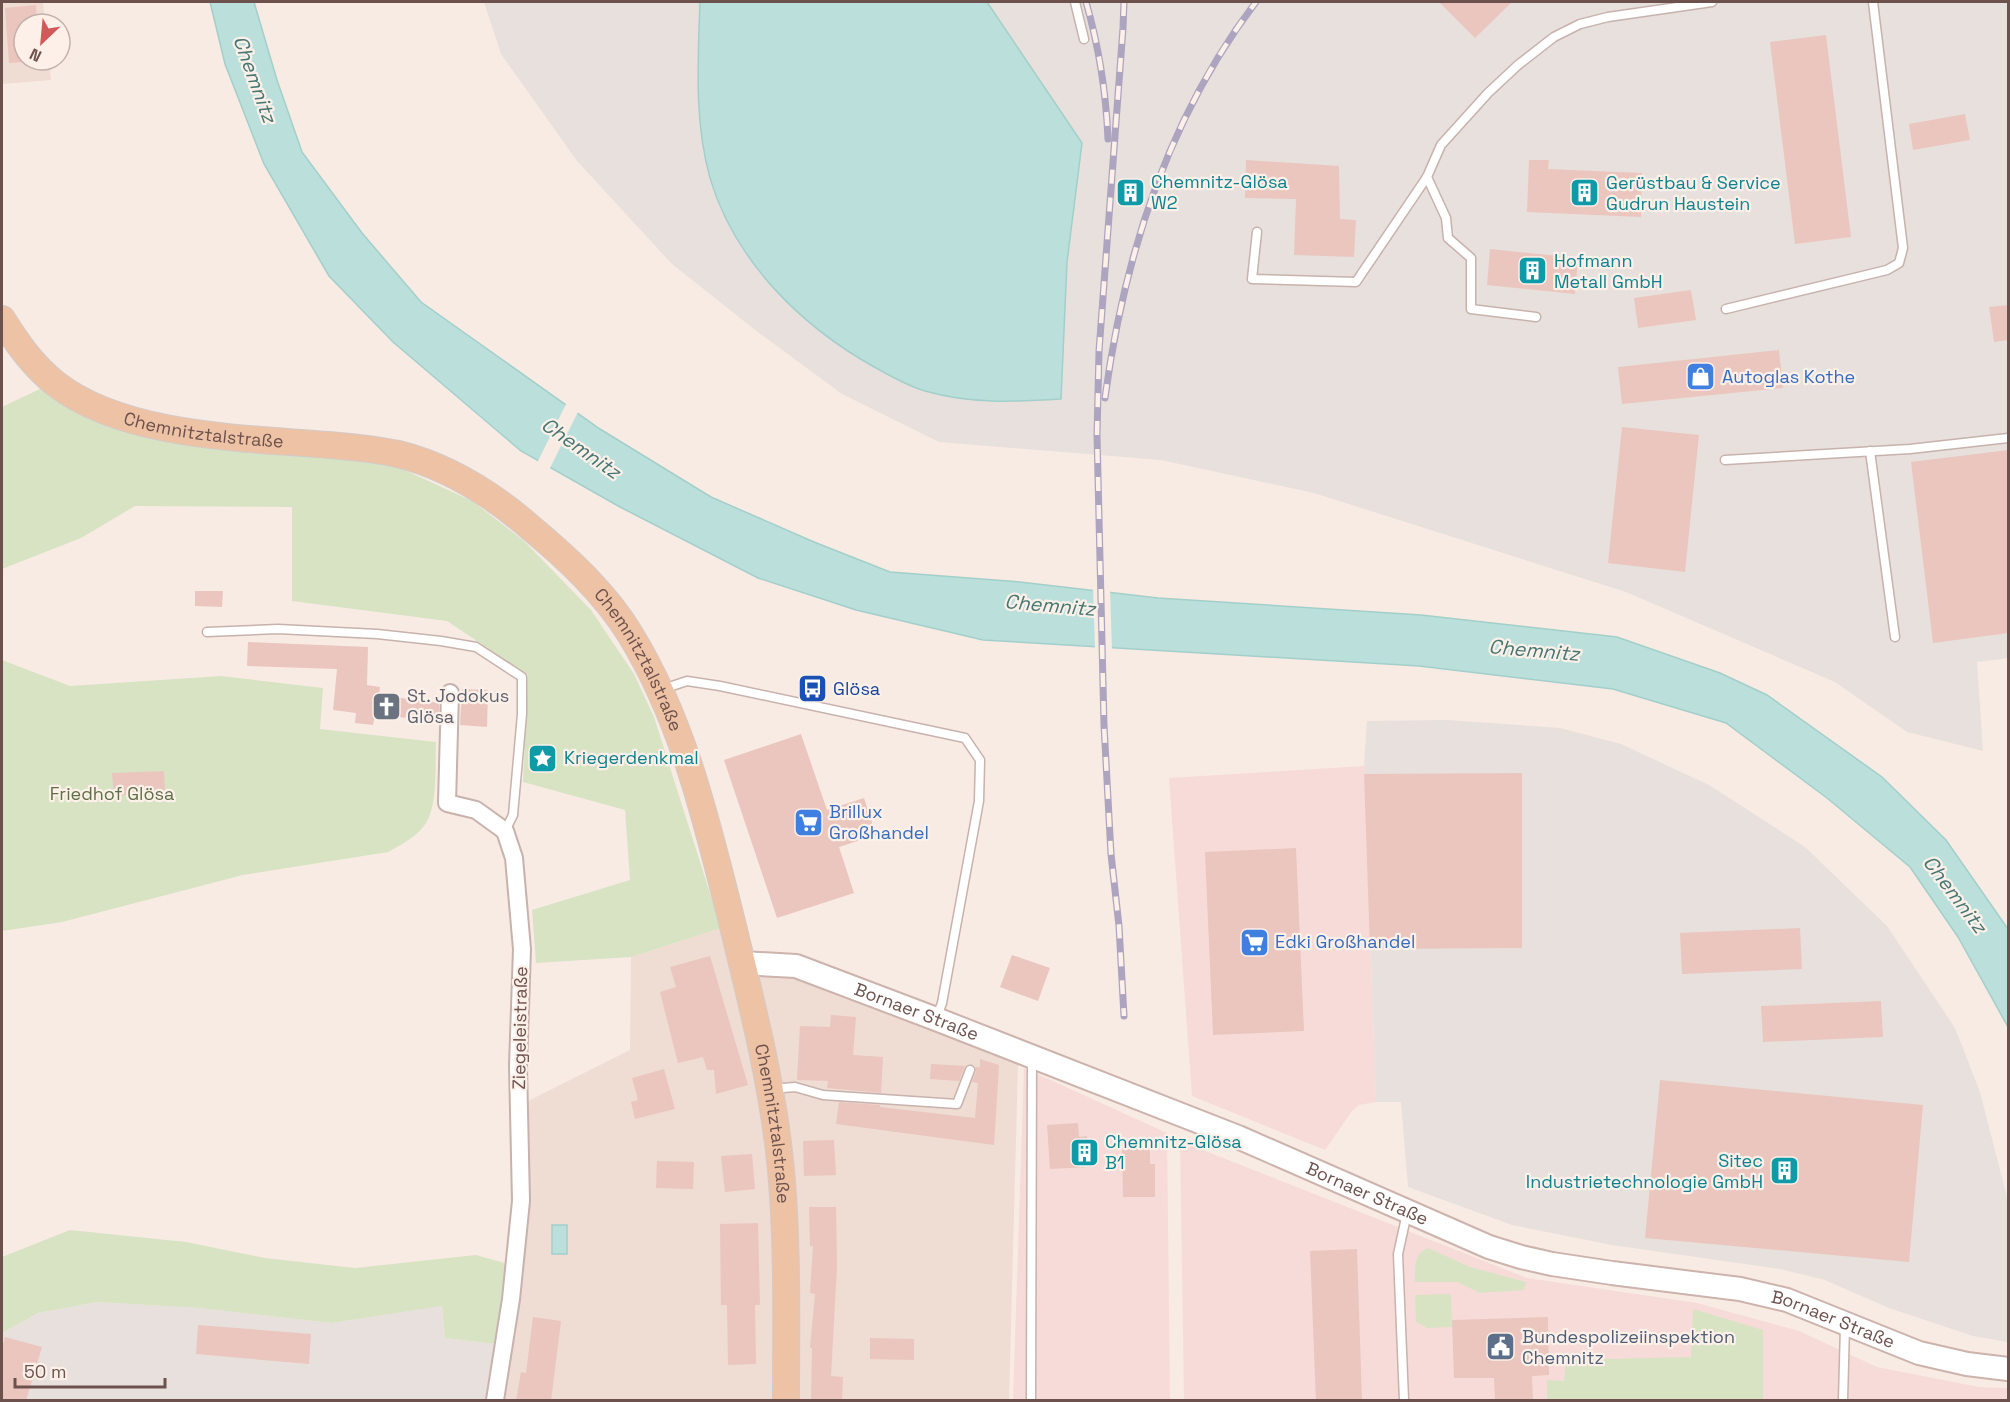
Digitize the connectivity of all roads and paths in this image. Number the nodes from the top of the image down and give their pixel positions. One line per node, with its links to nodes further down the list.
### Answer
1 (1075, 2): 4 (lane)
2 (1712, 2): 5 (lane)
3 (1873, 2): 7 (lane)
4 (1084, 39)
5 (1427, 177): 6 (lane); 8 (lane)
6 (1257, 232)
7 (1726, 309)
8 (1536, 316)
9 (2, 319): 15 (main road, Chemnitztalstraße)
10 (2008, 438): 11 (lane)
11 (1870, 451): 12 (lane); 14 (lane)
12 (1725, 460)
13 (207, 633): 17 (lane)
14 (1894, 637)
15 (660, 690): 18 (main road, Chemnitztalstraße); 19 (lane)
16 (450, 693): 17 (street)
17 (505, 831): 26 (street, Ziegeleistraße)
18 (742, 963): 19 (main road, Bornaer Straße); 22 (main road, Chemnitztalstraße)
19 (936, 1019): 20 (main road, Bornaer Straße)
20 (1032, 1057): 23 (main road, Bornaer Straße); 28 (lane)
21 (970, 1070): 22 (lane)
22 (771, 1089): 27 (main road, Chemnitztalstraße)
23 (1408, 1212): 24 (main road, Bornaer Straße); 29 (lane)
24 (1846, 1322): 25 (main road, Bornaer Straße); 30 (lane)
25 (2008, 1369)
26 (495, 1401)
27 (786, 1401)
28 (1031, 1401)
29 (1404, 1401)
30 (1843, 1401)

